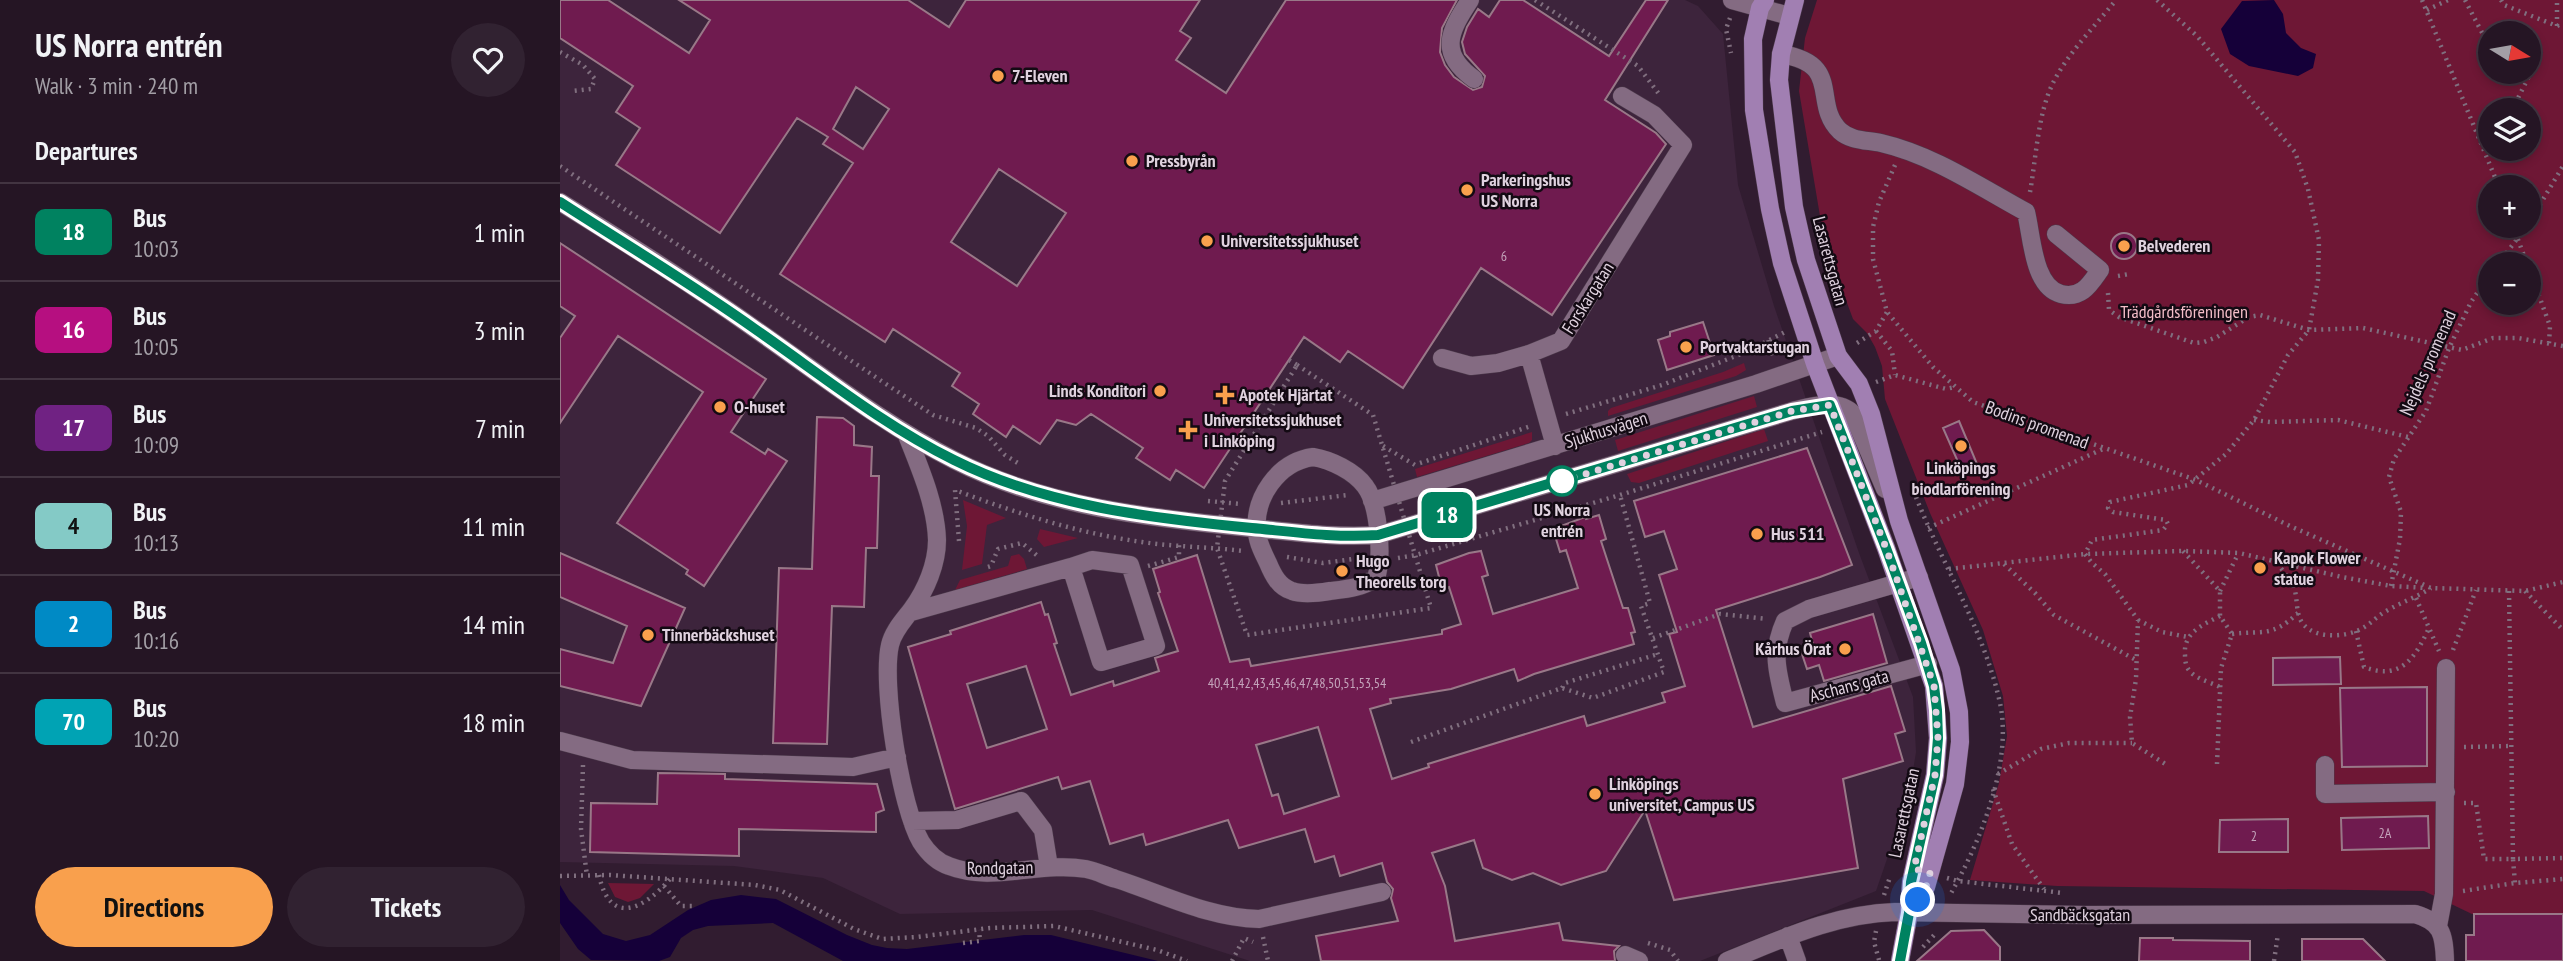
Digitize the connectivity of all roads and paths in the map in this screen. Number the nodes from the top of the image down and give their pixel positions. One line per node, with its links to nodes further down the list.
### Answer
1 (1470, 0): 19 (street)
2 (1535, 0): 22 (path)
3 (1732, 0): 11 (street)
4 (2116, 0): 29 (path)
5 (2157, 0): 38 (path)
6 (2422, 0): 13 (path)
7 (2448, 0): 13 (path)
8 (2465, 0): 15 (path)
9 (2501, 0): 16 (path)
10 (2557, 0): 16 (path)
11 (1762, 4): 12 (street); 51 (main road, Lasarettsgatan)
12 (1792, 8): 18 (main road, Lasarettsgatan)
13 (2427, 10): 23 (path)
14 (2563, 23): 16 (path)
15 (2478, 25)
16 (2557, 26)
17 (560, 52): 20 (path)
18 (1780, 54): 24 (street); 48 (main road, Lasarettsgatan)
19 (1474, 79)
20 (573, 91)
21 (1622, 96): 47 (street, Forskargatan)
22 (1661, 96)
23 (2478, 132)
24 (1904, 150): 29 (street); 37 (path, Bodins promenad)
25 (560, 166): 65 (path)
26 (2563, 166): 28 (path)
27 (560, 202): 59 (street, Sjukhusvägen)
28 (2541, 202)
29 (2026, 212): 30 (street)
30 (2056, 234)
31 (2518, 239): 32 (path); 33 (path)
32 (2508, 252)
33 (2523, 252)
34 (2109, 289): 38 (path)
35 (2478, 292): 45 (path, Nejdels promenad)
36 (2541, 301): 43 (path)
37 (1887, 312): 39 (path); 54 (path, Bodins promenad)
38 (2309, 330): 45 (path); 58 (path)
39 (1876, 331): 42 (path); 53 (path)
40 (1781, 333): 57 (path)
41 (1853, 334): 42 (path)
42 (1857, 343): 46 (path)
43 (2549, 343): 44 (path); 45 (path)
44 (2563, 346)
45 (2449, 348): 60 (path, Nejdels promenad)
46 (1861, 353)
47 (1529, 354): 49 (street, Forskargatan); 57 (street)
48 (1838, 356): 51 (street, Sjukhusvägen); 72 (main road, Lasarettsgatan)
49 (1442, 359)
50 (1289, 360): 52 (path)
51 (1815, 364): 56 (main road, Lasarettsgatan); 62 (street, Sjukhusvägen)
52 (1297, 365)
53 (1895, 375): 54 (path); 55 (path)
54 (1955, 387): 63 (path, Bodins promenad)
55 (1875, 392)
56 (1830, 405): 72 (street, Lasarettsgatan); 74 (street, Sjukhusvägen); 87 (main road, Lasarettsgatan)
57 (1548, 420): 62 (street); 64 (path)
58 (2254, 420): 60 (path); 66 (path)
59 (906, 433): 73 (street, Sjukhusvägen); 95 (street, Rondgatan)
60 (2408, 437): 84 (path, Nejdels promenad)
61 (1382, 446): 64 (path)
62 (1555, 446): 68 (street, Sjukhusvägen)
63 (2104, 449): 66 (path, Bodins promenad); 67 (path)
64 (1415, 465): 68 (path)
65 (1031, 467)
66 (2196, 480): 77 (path); 84 (path, Bodins promenad)
67 (1913, 491)
68 (1369, 493): 71 (path); 71 (street); 74 (street)
69 (1620, 495): 105 (path)
70 (1196, 500): 71 (path)
71 (1260, 506): 73 (street)
72 (1899, 522): 85 (main road, Lasarettsgatan)
73 (1257, 528): 74 (street, Sjukhusvägen); 74 (street)
74 (1378, 535)
75 (1179, 545): 81 (path)
76 (2183, 551): 77 (path); 78 (path); 91 (path)
77 (2085, 554): 80 (path); 98 (path)
78 (2239, 554): 79 (path); 91 (path)
79 (2277, 562): 88 (path); 96 (path)
80 (2003, 563): 83 (path); 107 (path)
81 (1152, 565)
82 (1071, 567): 82 (street); 95 (street)
83 (1949, 569)
84 (2393, 572): 88 (path, Nejdels promenad); 89 (path, Bodins promenad)
85 (1919, 577): 87 (street); 129 (main road, Lasarettsgatan)
86 (2563, 582): 93 (path, Bodins promenad)
87 (1899, 583): 99 (street); 108 (main road, Lasarettsgatan)
88 (2391, 586): 89 (path)
89 (2431, 588): 90 (path, Bodins promenad); 94 (path)
90 (2476, 590): 92 (path, Bodins promenad); 109 (path)
91 (2220, 591): 97 (path)
92 (2509, 591): 93 (path, Bodins promenad); 115 (path)
93 (2525, 592): 101 (path)
94 (2416, 598): 100 (path); 102 (path)
95 (911, 612): 118 (street, Rondgatan)
96 (2298, 613): 102 (path); 103 (path)
97 (2220, 616): 103 (path); 104 (path)
98 (2138, 620): 104 (path); 107 (path)
99 (1785, 621): 105 (path); 108 (street, Aschans gata)
100 (2429, 628): 102 (path); 109 (path)
101 (2563, 630)
102 (2356, 631)
103 (2232, 634): 110 (path)
104 (2188, 637): 110 (path)
105 (1653, 638): 106 (path)
106 (1658, 654): 111 (path); 111 (path)
107 (2136, 660): 114 (path)
108 (1928, 664): 142 (main road, Lasarettsgatan)
109 (2446, 668): 116 (street)
110 (2220, 687): 119 (path)
111 (1562, 688): 113 (path)
112 (560, 741): 117 (street)
113 (1411, 742)
114 (2132, 743): 120 (path); 122 (path)
115 (2512, 746): 116 (path); 127 (path)
116 (2446, 747): 124 (street)
117 (584, 748): 118 (street); 132 (path)
118 (897, 757): 125 (street, Rondgatan)
119 (2217, 764)
120 (2167, 765)
121 (2325, 765): 124 (street)
122 (1997, 774)
123 (1993, 789): 137 (path)
124 (2446, 797): 127 (path); 140 (street)
125 (912, 821): 128 (street, Rondgatan); 128 (street)
126 (2563, 858): 127 (path)
127 (2513, 859): 135 (path)
128 (1049, 867): 138 (street, Rondgatan)
129 (1930, 873): 137 (path); 142 (main road, Lasarettsgatan)
130 (599, 875): 132 (path); 133 (path); 136 (path)
131 (560, 876): 132 (path)
132 (587, 876)
133 (671, 878): 136 (path); 145 (path)
134 (2563, 880): 135 (path)
135 (2515, 883): 140 (path)
136 (664, 886): 141 (path)
137 (2044, 890): 139 (path)
138 (1382, 892)
139 (2073, 894)
140 (2444, 894): 144 (street)
141 (692, 906)
142 (1909, 913): 143 (street, Sandbäcksgatan); 146 (street, Sandbäcksgatan); 153 (main road, Lasarettsgatan)
143 (2281, 914): 144 (street, Sandbäcksgatan); 154 (path)
144 (2438, 926): 155 (street)
145 (979, 930): 148 (path); 149 (path)
146 (1788, 936): 151 (street, Sandbäcksgatan); 152 (street)
147 (1253, 942): 150 (path)
148 (963, 943)
149 (1187, 961)
150 (1232, 961)
151 (1727, 961)
152 (1797, 961)
153 (1900, 961)
154 (2274, 961)
155 (2445, 961)

